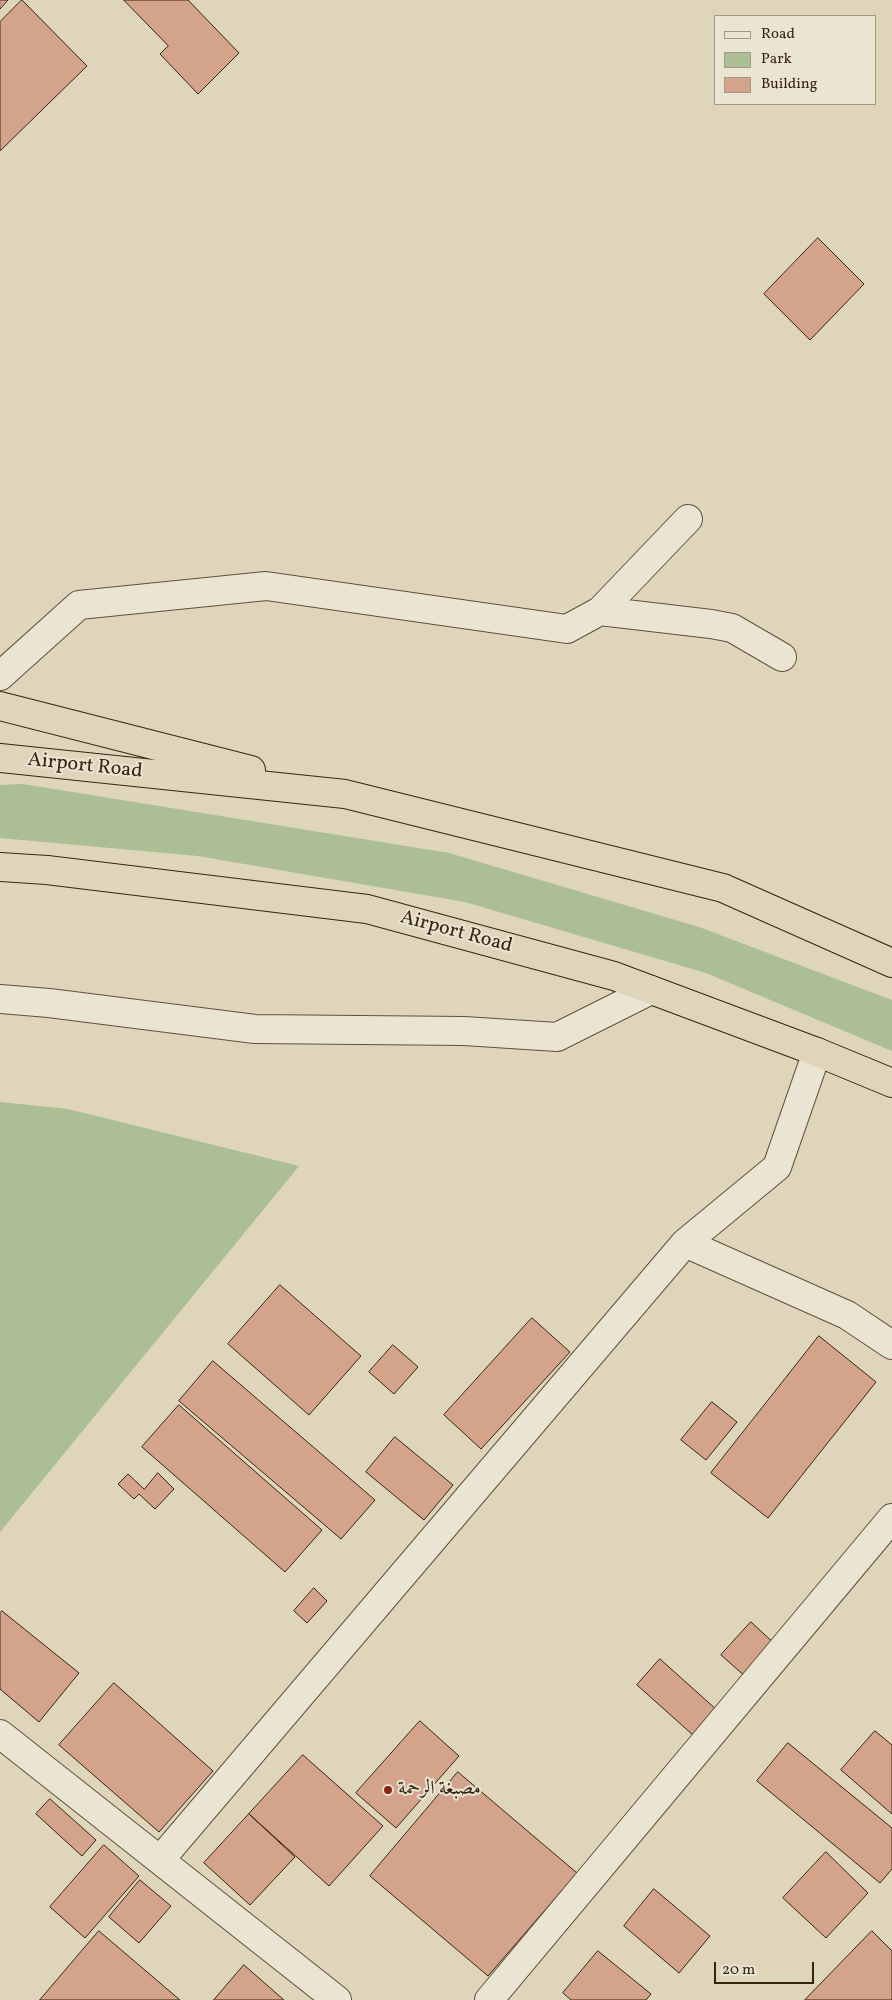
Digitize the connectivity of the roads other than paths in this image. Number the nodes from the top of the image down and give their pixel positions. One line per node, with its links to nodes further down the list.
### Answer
1 (688, 519): 2 (street)
2 (600, 611): 3 (street); 4 (street)
3 (782, 658)
4 (0, 676)
5 (0, 706): 7 (highway)
6 (0, 758): 7 (highway, Airport Road)
7 (345, 794): 9 (highway, Airport Road)
8 (0, 867): 10 (highway, Airport Road)
9 (892, 963)
10 (651, 990): 11 (street); 12 (highway, Airport Road)
11 (0, 999)
12 (817, 1052): 13 (highway, Airport Road); 14 (street)
13 (892, 1084)
14 (685, 1243): 15 (street); 18 (street)
15 (892, 1345)
16 (892, 1518): 20 (street)
17 (0, 1734): 18 (street)
18 (160, 1860): 19 (street)
19 (337, 2000)
20 (489, 2000)

